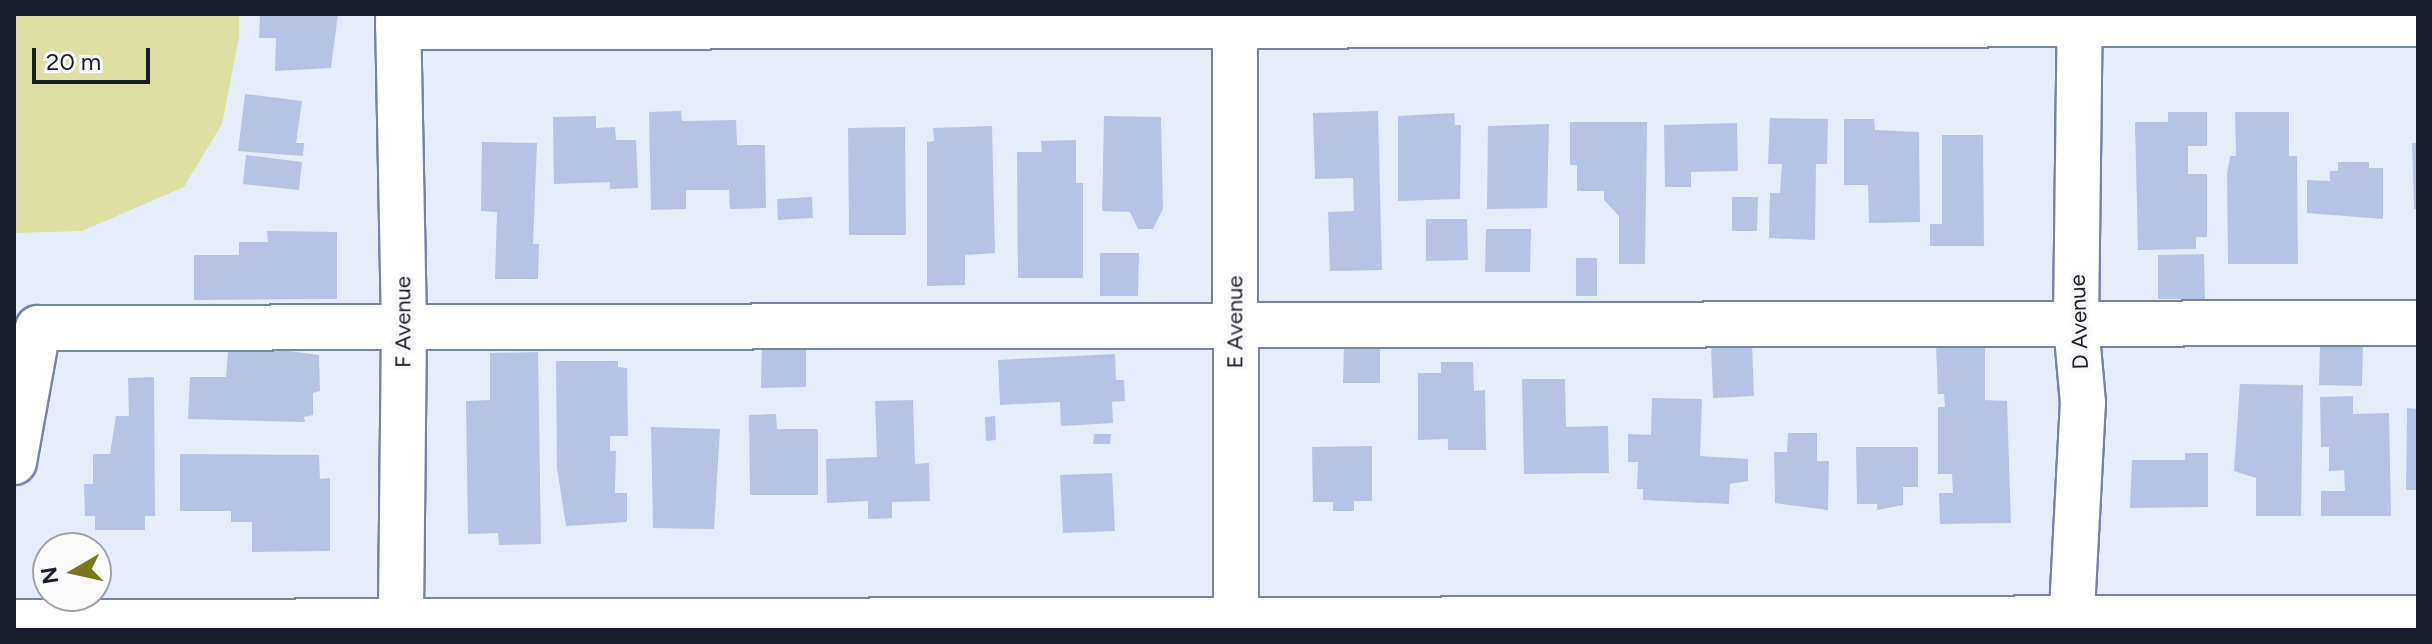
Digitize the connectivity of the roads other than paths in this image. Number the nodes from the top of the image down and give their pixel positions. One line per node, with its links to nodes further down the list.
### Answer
1 (2080, 19): 2 (street); 4 (street); 6 (street, D Avenue)
2 (1235, 20): 3 (street); 7 (street, E Avenue)
3 (398, 21): 8 (street, F Avenue)
4 (2418, 24)
5 (2418, 323): 6 (street)
6 (2076, 324): 7 (street); 12 (street, D Avenue)
7 (1235, 326): 8 (street); 13 (street, E Avenue)
8 (404, 327): 9 (street); 14 (street, F Avenue)
9 (14, 462)
10 (2418, 618): 12 (street)
11 (14, 622): 14 (street)
12 (2071, 624): 13 (street)
13 (1236, 625): 14 (street)
14 (401, 626)

